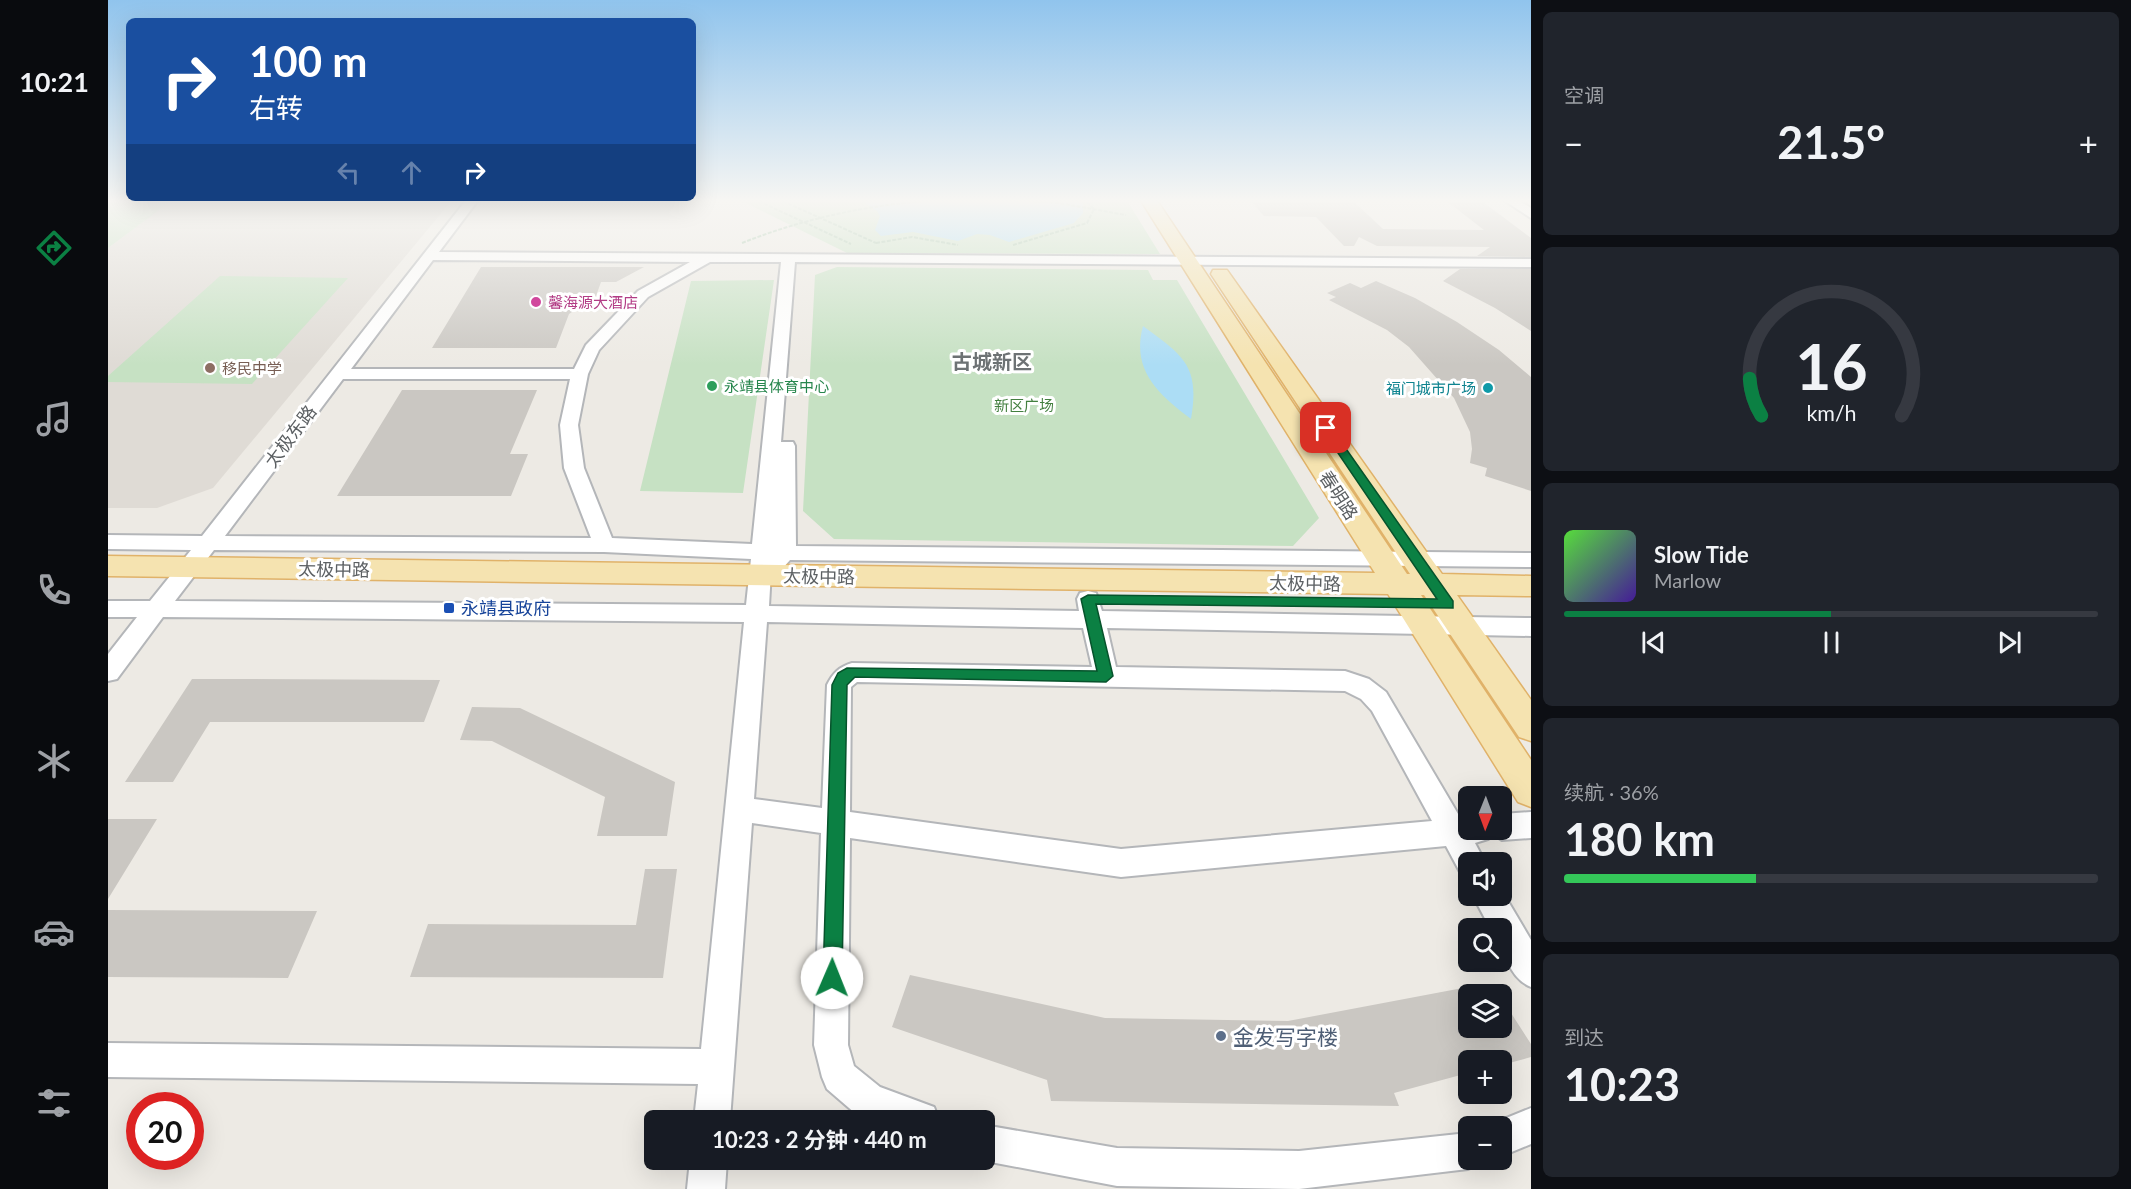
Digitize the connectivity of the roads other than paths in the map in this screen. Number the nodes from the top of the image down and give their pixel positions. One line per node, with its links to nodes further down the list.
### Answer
1 (1194, 254): 6 (main road, 春明路)
2 (1196, 254): 6 (main road, 春明路)
3 (428, 256): 4 (street); 8 (street, 太极东路)
4 (706, 258): 5 (street); 9 (street)
5 (788, 258): 6 (street); 17 (street)
6 (1199, 260): 7 (street); 13 (main road, 春明路); 14 (main road, 春明路)
7 (1531, 263)
8 (337, 374): 9 (street); 11 (street, 太极东路)
9 (580, 374): 12 (street)
10 (108, 542): 11 (street)
11 (208, 543): 12 (street); 20 (street, 太极东路)
12 (604, 545): 17 (street)
13 (1381, 559): 14 (street); 17 (street); 21 (main road, 春明路)
14 (1416, 559): 15 (street); 22 (main road, 春明路)
15 (1531, 560)
16 (108, 566): 20 (main road, 太极中路)
17 (766, 578): 20 (main road, 太极中路); 21 (main road, 太极中路); 25 (main road, 太极中路); 31 (street)
18 (108, 586): 20 (main road, 太极中路)
19 (1531, 586): 22 (main road, 太极中路)
20 (173, 588): 24 (street); 27 (street, 太极东路)
21 (1410, 604): 22 (main road, 太极中路); 25 (main road, 太极中路); 30 (main road, 春明路)
22 (1448, 605): 23 (main road, 太极中路); 26 (street); 29 (main road, 春明路)
23 (1531, 605)
24 (108, 609)
25 (1090, 610): 28 (street)
26 (1531, 627)
27 (108, 672)
28 (1106, 676): 32 (street); 33 (street)
29 (1531, 726)
30 (1531, 791)
31 (738, 809): 33 (street); 40 (street)
32 (1458, 820)
33 (836, 823): 36 (street); 42 (street)
34 (1531, 825): 35 (street)
35 (1512, 826)
36 (1458, 832)
37 (1494, 906): 38 (street)
38 (1531, 971)
39 (108, 1060): 40 (street)
40 (717, 1067): 41 (street)
41 (713, 1110)
42 (894, 1110)
43 (1531, 1126): 44 (street)
44 (1512, 1134)
45 (995, 1145): 46 (street)
46 (1458, 1152)
47 (708, 1170): 48 (street)
48 (706, 1189)

